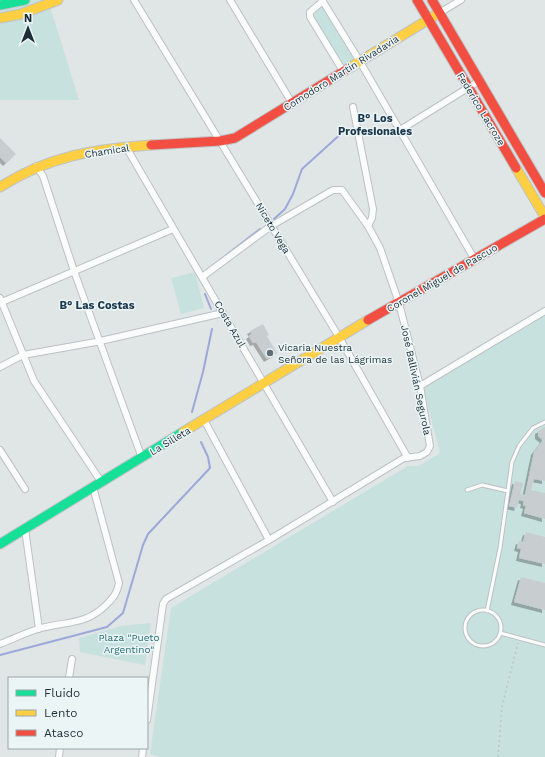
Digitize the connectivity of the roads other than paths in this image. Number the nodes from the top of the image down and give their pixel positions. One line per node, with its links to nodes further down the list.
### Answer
1 (25, 0): 9 (street)
2 (58, 0): 11 (street)
3 (134, 0): 20 (street, Niceto Vega)
4 (230, 0): 17 (street)
5 (417, 0): 12 (street, Federico Lacroze)
6 (432, 0): 10 (street, Federico Lacroze)
7 (460, 0): 10 (street, Comodoro Martín Rivadavia)
8 (322, 1): 13 (street); 14 (street)
9 (0, 5)
10 (439, 13): 12 (street, Comodoro Martín Rivadavia); 15 (street, Federico Lacroze)
11 (0, 18)
12 (428, 19): 13 (street, Comodoro Martín Rivadavia); 16 (street, Federico Lacroze)
13 (359, 60): 14 (street, Comodoro Martín Rivadavia); 19 (street)
14 (343, 71): 17 (street, Comodoro Martín Rivadavia)
15 (479, 81): 16 (street); 24 (street, Federico Lacroze)
16 (468, 88): 19 (street); 25 (street, Federico Lacroze)
17 (292, 103): 20 (street, Comodoro Martín Rivadavia)
18 (353, 107): 27 (street)
19 (400, 130): 29 (street)
20 (220, 141): 21 (street, Chamical); 26 (street, Niceto Vega)
21 (126, 147): 22 (street, Chamical); 28 (street, Costa Azul)
22 (36, 166): 23 (street, Chamical); 30 (street)
23 (0, 186)
24 (545, 193)
25 (545, 218): 29 (street, Coronel Miguel de Pascuo)
26 (271, 226): 27 (street, José Ballivián Segurola); 31 (street); 36 (street, Niceto Vega)
27 (368, 226): 33 (street, José Ballivián Segurola)
28 (173, 229): 30 (street); 31 (street, Costa Azul)
29 (476, 260): 33 (street, Coronel Miguel de Pascuo)
30 (74, 271): 32 (street); 37 (street)
31 (202, 277): 35 (street, Costa Azul)
32 (1, 300): 38 (street)
33 (400, 303): 36 (street, Coronel Miguel de Pascuo); 41 (street, José Ballivián Segurola)
34 (545, 311): 41 (street)
35 (223, 313): 37 (street); 40 (street, Costa Azul)
36 (339, 337): 40 (street, La Silleta); 46 (street, Niceto Vega)
37 (99, 341): 38 (street); 45 (street)
38 (23, 355): 39 (street); 47 (street)
39 (0, 367)
40 (264, 384): 42 (street, La Silleta); 52 (street, Costa Azul)
41 (420, 386): 46 (street, José Ballivián Segurola)
42 (204, 420): 45 (street, La Silleta); 54 (street)
43 (545, 422): 51 (lane)
44 (0, 450): 49 (street)
45 (142, 458): 47 (street, La Silleta)
46 (408, 458): 52 (street)
47 (102, 483): 48 (street, La Silleta)
48 (93, 488): 53 (street, La Silleta); 57 (street)
49 (25, 489)
50 (467, 490): 51 (lane)
51 (508, 491): 56 (lane)
52 (333, 502): 54 (street)
53 (25, 529): 55 (street, La Silleta); 57 (street)
54 (269, 540): 63 (street)
55 (0, 544)
56 (487, 611): 58 (lane); 58 (lane)
57 (39, 629): 59 (street)
58 (500, 633): 60 (lane)
59 (0, 644)
60 (545, 645)
61 (72, 659): 62 (street)
62 (69, 677)
63 (148, 713)

